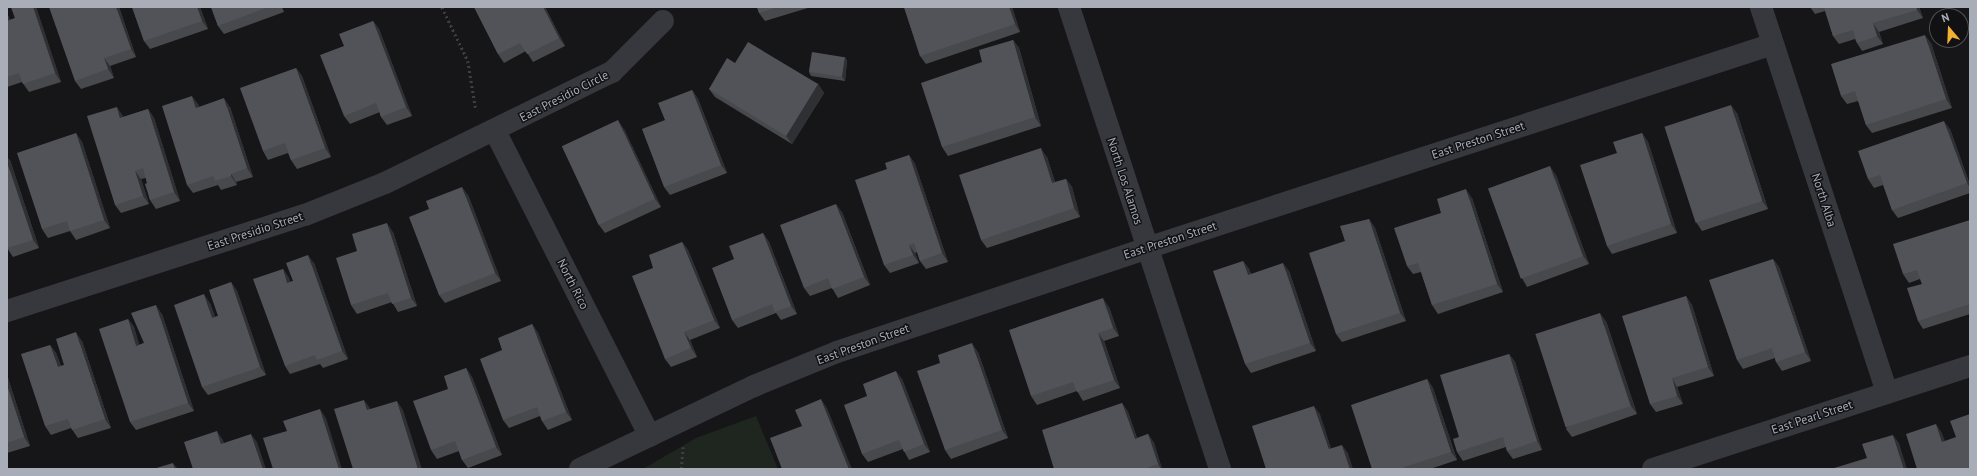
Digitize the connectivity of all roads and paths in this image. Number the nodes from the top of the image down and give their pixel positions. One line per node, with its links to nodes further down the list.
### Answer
1 (442, 7): 6 (path)
2 (1069, 7): 7 (street, North Los Alamos)
3 (1761, 7): 5 (street, North Alba)
4 (662, 21): 6 (street, East Presidio Circle)
5 (1773, 44): 7 (street, East Preston Street); 10 (street, North Alba)
6 (491, 133): 8 (street, East Presidio Street); 11 (street, North Rico)
7 (1147, 248): 11 (street, East Preston Street); 14 (street, North Los Alamos)
8 (7, 311)
9 (1970, 366): 10 (street, East Pearl Street)
10 (1887, 393): 12 (street, East Pearl Street)
11 (650, 436): 13 (street, East Preston Street)
12 (1661, 468)
13 (580, 469)
14 (1220, 469)

